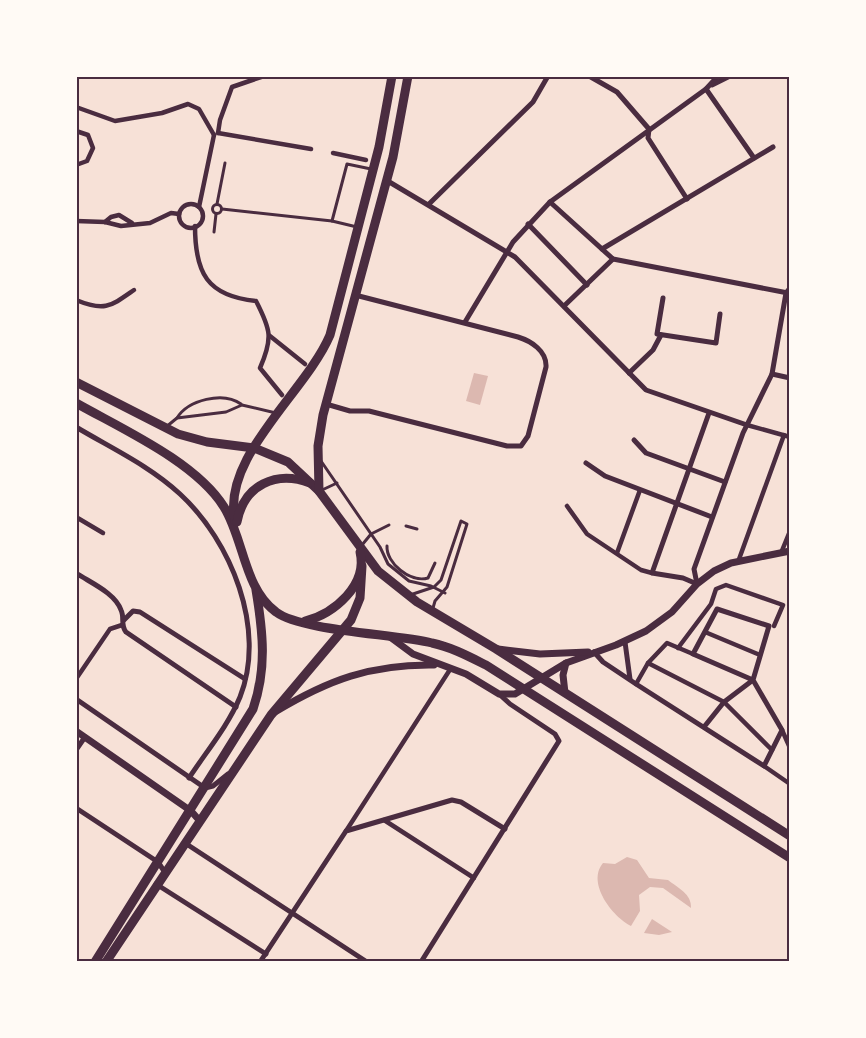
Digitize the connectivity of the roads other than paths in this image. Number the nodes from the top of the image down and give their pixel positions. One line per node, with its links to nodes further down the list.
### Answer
1 (264, 76): 13 (street)
2 (392, 76): 21 (main road)
3 (415, 76): 8 (street)
4 (548, 76): 27 (street)
5 (590, 76): 11 (street)
6 (718, 76): 9 (street)
7 (730, 76): 9 (street)
8 (407, 81): 22 (main road)
9 (707, 88): 11 (street); 17 (street)
10 (76, 107): 13 (street)
11 (649, 129): 24 (street); 25 (street)
12 (76, 130): 20 (street)
13 (216, 134): 15 (street); 28 (street)
14 (773, 147): 17 (street)
15 (311, 149)
16 (333, 153): 18 (street)
17 (754, 158): 24 (street)
18 (366, 160)
19 (225, 163): 26 (lane)
20 (76, 165)
21 (373, 169): 23 (main road); 33 (lane)
22 (387, 180): 23 (main road); 27 (street); 46 (main road)
23 (369, 186): 38 (main road)
24 (687, 200): 40 (street)
25 (550, 202): 36 (street); 40 (street)
26 (217, 204): 29 (lane); 31 (lane)
27 (429, 204): 41 (street)
28 (199, 207): 30 (street); 37 (street)
29 (222, 209): 31 (lane); 33 (lane)
30 (179, 214): 35 (street); 37 (street)
31 (216, 214): 39 (lane)
32 (76, 220): 34 (street)
33 (332, 221): 38 (lane)
34 (105, 222): 35 (street); 35 (street)
35 (132, 223)
36 (528, 224): 41 (street); 43 (street)
37 (195, 226): 53 (street)
38 (358, 227): 64 (main road)
39 (214, 232)
40 (602, 249): 42 (street)
41 (509, 252): 49 (street); 51 (street)
42 (613, 259): 43 (street); 45 (street)
43 (587, 285): 49 (street)
44 (135, 290): 48 (street)
45 (788, 292): 56 (street)
46 (355, 295): 51 (street); 61 (main road)
47 (663, 298): 52 (street)
48 (76, 300)
49 (564, 306): 55 (street)
50 (720, 314): 52 (street)
51 (465, 322): 61 (street)
52 (661, 334): 55 (street)
53 (270, 336): 54 (street); 59 (street)
54 (305, 364)
55 (629, 373): 63 (street)
56 (772, 374): 57 (street); 66 (street)
57 (789, 378)
58 (76, 382): 68 (main road)
59 (282, 394)
60 (76, 403): 85 (main road)
61 (326, 404): 72 (main road)
62 (242, 405): 64 (lane); 65 (lane); 65 (lane)
63 (709, 413): 66 (street); 74 (street)
64 (279, 414): 71 (main road)
65 (177, 418): 68 (lane)
66 (747, 425): 69 (street); 75 (street)
67 (76, 427): 124 (street)
68 (165, 429): 71 (main road)
69 (787, 436): 95 (street)
70 (634, 440): 74 (street)
71 (254, 448): 77 (main road); 85 (main road)
72 (318, 457): 76 (lane); 77 (main road)
73 (586, 463): 78 (street)
74 (688, 469): 75 (street); 79 (street)
75 (725, 482): 82 (street)
76 (337, 483): 77 (lane); 89 (lane)
77 (317, 488): 85 (main road); 91 (main road)
78 (640, 490): 79 (street); 93 (street)
79 (677, 504): 82 (street); 99 (street)
80 (567, 506): 93 (street)
81 (76, 517): 88 (street)
82 (712, 517): 100 (street)
83 (389, 525): 89 (lane)
84 (406, 526): 86 (lane)
85 (237, 529): 102 (main road)
86 (417, 529)
87 (789, 531): 94 (street)
88 (103, 533)
89 (371, 534): 91 (lane); 101 (lane)
90 (387, 546): 96 (lane)
91 (360, 549): 97 (main road); 104 (main road)
92 (789, 551): 94 (street)
93 (617, 553): 99 (street)
94 (781, 553): 95 (street)
95 (738, 562): 100 (street)
96 (435, 563)
97 (362, 564): 106 (main road); 109 (main road)
98 (76, 573): 107 (street)
99 (652, 573): 100 (street)
100 (697, 584): 112 (street)
101 (434, 587): 103 (lane); 103 (lane); 104 (lane)
102 (256, 591): 106 (main road); 146 (main road)
103 (445, 593): 105 (lane)
104 (408, 595): 105 (main road)
105 (433, 613): 114 (main road)
106 (299, 621): 109 (main road)
107 (123, 623): 123 (street); 124 (street); 133 (street)
108 (772, 626): 110 (street); 113 (street); 117 (street)
109 (345, 629): 111 (main road); 134 (main road)
110 (705, 632): 116 (street); 117 (street)
111 (388, 635): 120 (street); 128 (main road)
112 (625, 642): 115 (street); 125 (street)
113 (678, 648): 116 (street); 119 (street)
114 (496, 649): 115 (street); 122 (main road)
115 (594, 652): 118 (street); 125 (street)
116 (693, 654): 126 (street)
117 (760, 656): 126 (street)
118 (566, 663): 122 (street); 129 (street)
119 (648, 663): 127 (street); 132 (street)
120 (440, 666): 121 (street); 134 (street)
121 (451, 668): 130 (street); 152 (street)
122 (541, 677): 128 (street); 129 (main road)
123 (76, 679)
124 (245, 679): 133 (street)
125 (630, 679): 127 (street)
126 (753, 680): 132 (street); 136 (street)
127 (636, 684): 135 (street)
128 (525, 690): 130 (street); 155 (main road)
129 (565, 693): 153 (main road)
130 (499, 694): 151 (street)
131 (76, 699): 144 (street)
132 (724, 702): 135 (street); 141 (street)
133 (236, 707): 144 (street)
134 (271, 715): 143 (main road)
135 (704, 727): 142 (street)
136 (782, 730): 139 (street); 141 (street)
137 (76, 731): 138 (street)
138 (85, 737): 140 (street); 148 (street)
139 (789, 748)
140 (76, 750)
141 (772, 750): 142 (street)
142 (764, 766): 145 (street)
143 (234, 770): 146 (street); 149 (main road)
144 (189, 778): 146 (street)
145 (789, 784)
146 (205, 788): 148 (main road)
147 (76, 808): 156 (street)
148 (191, 811): 149 (street); 156 (main road)
149 (199, 820): 154 (main road)
150 (384, 820): 151 (street); 152 (street); 158 (street)
151 (505, 829): 158 (street)
152 (345, 831): 160 (street)
153 (789, 836)
154 (184, 842): 157 (main road); 160 (street)
155 (789, 858)
156 (158, 862): 157 (street); 162 (main road)
157 (164, 871): 159 (main road)
158 (474, 878): 166 (street)
159 (156, 884): 161 (street); 163 (main road)
160 (293, 912): 161 (street); 165 (street)
161 (266, 954): 164 (street)
162 (95, 961)
163 (106, 962)
164 (260, 962)
165 (367, 962)
166 (421, 962)

